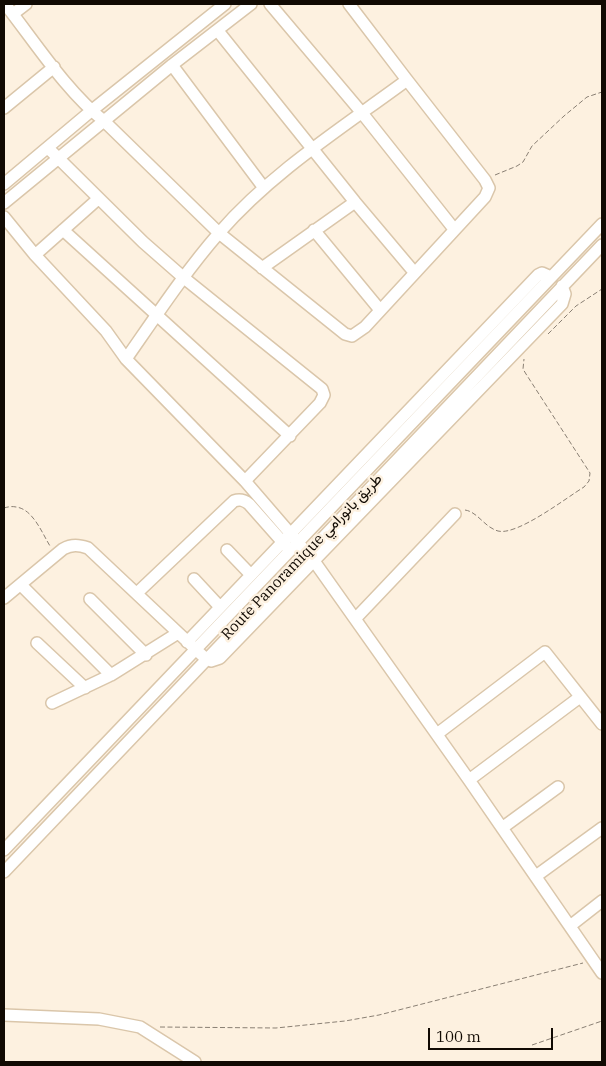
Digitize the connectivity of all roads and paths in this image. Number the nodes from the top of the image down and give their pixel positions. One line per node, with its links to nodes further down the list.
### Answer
1 (4, 4): 7 (street)
2 (26, 4): 7 (street)
3 (225, 4): 14 (street)
4 (251, 4): 8 (street)
5 (270, 4): 15 (street)
6 (349, 4): 11 (street)
7 (13, 14): 10 (street)
8 (218, 30): 9 (street); 18 (street)
9 (172, 66): 16 (street); 22 (street)
10 (54, 67): 13 (street); 14 (street)
11 (407, 80): 15 (street); 20 (street)
12 (602, 92): 20 (path)
13 (5, 106)
14 (91, 111): 16 (street); 17 (street)
15 (362, 113): 18 (street); 30 (street)
16 (104, 122): 19 (street); 31 (street)
17 (48, 148): 19 (street); 21 (street)
18 (312, 148): 22 (street); 24 (street)
19 (58, 159): 23 (street); 25 (street)
20 (485, 180): 30 (street)
21 (4, 184)
22 (264, 188): 31 (street)
23 (98, 199): 28 (street); 38 (street)
24 (355, 202): 29 (street); 37 (street)
25 (4, 203)
26 (4, 217): 33 (street)
27 (602, 224): 34 (street)
28 (63, 230): 33 (street); 41 (street)
29 (314, 230): 35 (street); 40 (street)
30 (454, 230): 37 (street)
31 (219, 233): 35 (street); 38 (street)
32 (602, 244): 36 (street, Route Panoramique طريق بانورامي)
33 (35, 255): 44 (street)
34 (569, 258): 36 (street); 49 (street)
35 (262, 268): 40 (street)
36 (579, 269): 52 (street, Route Panoramique طريق بانورامي)
37 (414, 272): 40 (street)
38 (184, 278): 41 (street); 45 (street)
39 (602, 289): 42 (path)
40 (380, 310)
41 (157, 314): 44 (street); 45 (street)
42 (542, 339)
43 (525, 358): 48 (path)
44 (126, 359): 46 (street)
45 (290, 436): 46 (street)
46 (245, 481): 49 (street)
47 (4, 508): 51 (path)
48 (455, 514): 60 (street)
49 (291, 542): 52 (street); 53 (street); 56 (street); 63 (street, Route Panoramique طريق بانورامي)
50 (226, 550): 53 (street)
51 (56, 555): 55 (street); 56 (street)
52 (307, 561): 60 (street); 65 (street, Route Panoramique طريق بانورامي)
53 (251, 575): 59 (street)
54 (194, 579): 59 (street)
55 (21, 585): 57 (street); 66 (street)
56 (137, 594): 61 (street)
57 (4, 598)
58 (90, 599): 64 (street)
59 (220, 607): 63 (street)
60 (356, 618): 71 (street)
61 (178, 633): 63 (street); 64 (street)
62 (38, 642): 67 (street)
63 (191, 646): 65 (street); 76 (street, Route Panoramique طريق بانورامي)
64 (146, 655): 66 (street)
65 (206, 659): 77 (street, Route Panoramique طريق بانورامي)
66 (111, 675): 67 (street)
67 (85, 688): 69 (street)
68 (580, 697): 70 (street); 71 (street); 72 (street)
69 (52, 703)
70 (602, 724)
71 (437, 734): 72 (street)
72 (469, 780): 74 (street)
73 (558, 787): 74 (street)
74 (502, 828): 78 (street)
75 (602, 828): 78 (street)
76 (4, 850)
77 (4, 872)
78 (536, 876): 80 (street)
79 (602, 901): 80 (street)
80 (570, 926): 81 (street)
81 (594, 960): 82 (street); 85 (path)
82 (602, 973)
83 (4, 1015): 87 (street)
84 (602, 1020): 86 (path)
85 (158, 1027)
86 (532, 1046)
87 (195, 1062)

